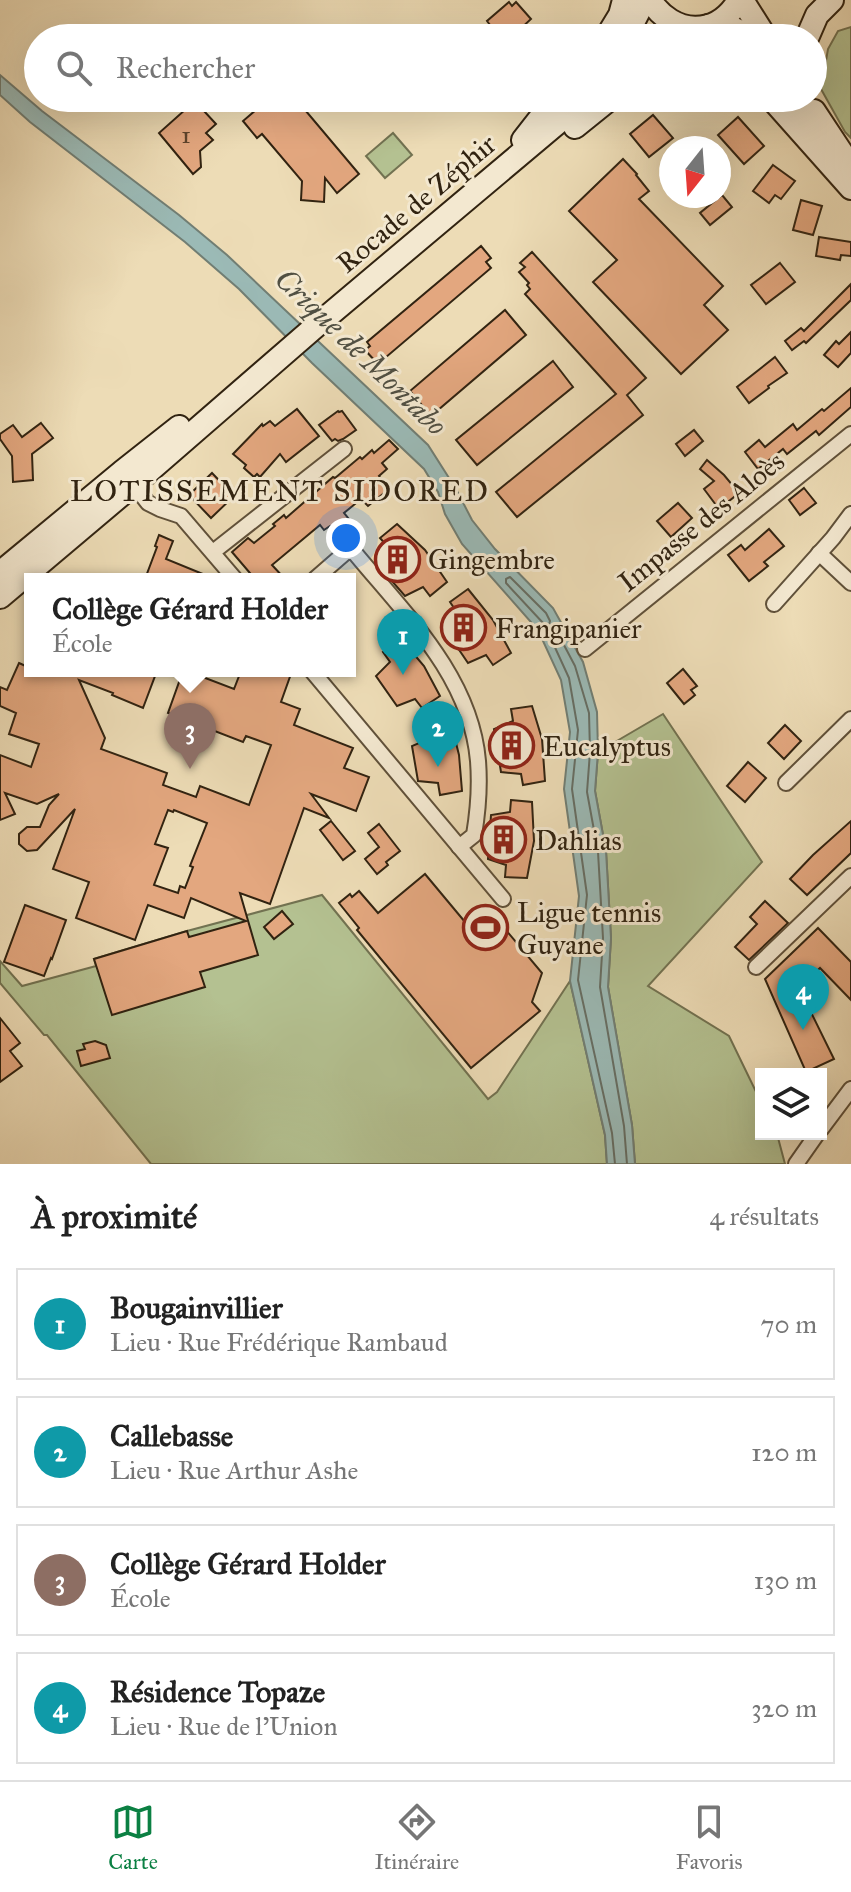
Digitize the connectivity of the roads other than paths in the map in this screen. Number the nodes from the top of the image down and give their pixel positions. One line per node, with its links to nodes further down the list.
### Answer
1 (624, 0): 6 (main road)
2 (643, 0): 7 (main road)
3 (650, 0): 8 (main road)
4 (740, 0): 9 (main road); 10 (main road)
5 (832, 0): 11 (main road)
6 (615, 24)
7 (632, 24)
8 (674, 24)
9 (705, 24)
10 (756, 24)
11 (813, 24)
12 (564, 112): 20 (main road, Rocade de Zéphir)
13 (593, 112): 20 (main road)
14 (783, 112): 22 (main road)
15 (803, 112): 21 (main road)
16 (814, 112): 19 (main road)
17 (821, 112): 18 (main road)
18 (851, 157)
19 (851, 167)
20 (495, 176): 25 (main road, Rocade de Zéphir)
21 (851, 177)
22 (851, 188)
23 (851, 434): 34 (street, Impasse des Aloès)
24 (344, 449): 27 (street)
25 (132, 483): 27 (street); 31 (main road, Rocade de Zéphir)
26 (851, 514): 28 (street)
27 (213, 552): 29 (street)
28 (819, 553): 32 (street); 33 (street)
29 (230, 573)
30 (322, 573): 38 (street)
31 (4, 576)
32 (851, 583)
33 (774, 604)
34 (585, 649)
35 (317, 677): 38 (street)
36 (851, 719): 37 (street)
37 (786, 783)
38 (459, 847): 40 (street)
39 (851, 876): 41 (street)
40 (503, 899)
41 (756, 967)
42 (851, 1089): 43 (street)
43 (827, 1121)
44 (813, 1140): 45 (street)
45 (796, 1164)

